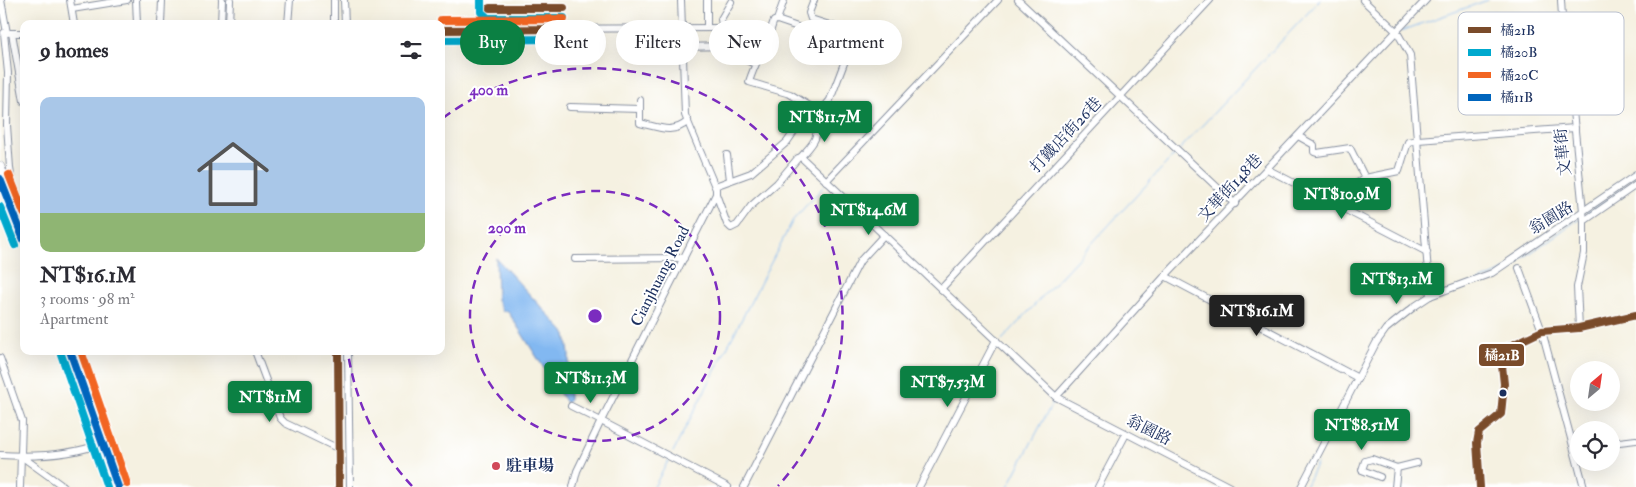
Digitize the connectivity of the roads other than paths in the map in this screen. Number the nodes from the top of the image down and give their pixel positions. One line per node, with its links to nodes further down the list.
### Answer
1 (1, 0): 39 (street)
2 (70, 0): 21 (street)
3 (127, 0): 21 (street)
4 (136, 0): 23 (street)
5 (162, 0): 24 (street)
6 (222, 0): 25 (street)
7 (230, 0): 26 (street)
8 (290, 0): 27 (street)
9 (334, 0): 28 (street)
10 (344, 0): 29 (street)
11 (681, 0): 30 (street)
12 (707, 0): 35 (street)
13 (784, 0): 32 (street)
14 (814, 0): 33 (street)
15 (998, 0): 64 (street)
16 (1018, 0): 45 (street)
17 (1210, 0): 45 (street, 打鐵店街26巷)
18 (1363, 0): 38 (street)
19 (1426, 0): 38 (street, 文華街148巷)
20 (732, 2): 31 (street)
21 (72, 9): 22 (street)
22 (73, 20)
23 (137, 20)
24 (161, 20)
25 (221, 20)
26 (229, 20)
27 (288, 20)
28 (334, 20)
29 (345, 20)
30 (682, 20)
31 (722, 20)
32 (777, 20)
33 (814, 20)
34 (699, 28): 35 (street)
35 (706, 28)
36 (525, 29): 37 (street)
37 (616, 29)
38 (1398, 31): 54 (street, 文華街148巷); 55 (street)
39 (6, 33): 40 (street); 44 (street); 70 (street)
40 (20, 33)
41 (683, 65): 52 (street)
42 (755, 65): 49 (street)
43 (843, 65): 49 (street)
44 (20, 78)
45 (1121, 96): 69 (street); 80 (street, 打鐵店街26巷)
46 (640, 100): 48 (street)
47 (570, 108): 48 (street)
48 (640, 108): 52 (street)
49 (821, 113): 51 (street)
50 (1573, 115): 53 (street, 文華街)
51 (814, 120): 57 (street); 63 (street)
52 (688, 121): 66 (street)
53 (1575, 128): 55 (street); 71 (street, 文華街)
54 (1298, 136): 59 (street, 文華街148巷); 61 (street)
55 (1418, 140): 61 (street); 75 (street)
56 (727, 155): 63 (street)
57 (801, 157): 64 (street, 翁園路); 68 (street)
58 (0, 166): 70 (main road)
59 (1267, 169): 69 (street, 文華街148巷); 75 (street)
60 (1636, 175): 71 (street)
61 (1365, 178): 67 (street)
62 (0, 179): 70 (main road)
63 (730, 180): 66 (street)
64 (826, 181): 74 (street, 翁園路)
65 (1636, 185): 73 (street)
66 (715, 186): 68 (street)
67 (1339, 189)
68 (716, 194): 76 (street, Cianjhuang Road)
69 (1235, 204): 79 (street, 文華街148巷)
70 (17, 207): 72 (street)
71 (1582, 211): 73 (street, 翁園路); 81 (street, 翁園路)
72 (0, 213)
73 (1584, 221): 83 (street, 翁園路)
74 (884, 235): 80 (street, 翁園路); 116 (street)
75 (1427, 252): 81 (street)
76 (684, 258): 77 (street); 95 (street, Cianjhuang Road)
77 (575, 259)
78 (1519, 268): 84 (street)
79 (1165, 276): 92 (street); 93 (street, 文華街148巷)
80 (941, 289): 85 (street, 翁園路)
81 (1430, 296): 92 (street, 翁園路)
82 (1636, 315): 83 (street)
83 (1579, 328): 84 (street)
84 (1542, 331): 96 (street); 122 (street)
85 (996, 340): 93 (street, 翁園路); 117 (street)
86 (67, 355): 100 (main road)
87 (71, 355): 100 (main road)
88 (256, 355): 101 (street)
89 (338, 355): 101 (street)
90 (348, 355): 113 (street)
91 (0, 358): 103 (street)
92 (1358, 378): 120 (street, 翁園路)
93 (1055, 395): 97 (street, 翁園路)
94 (570, 406): 95 (street)
95 (601, 421): 114 (street, Cianjhuang Road); 115 (street)
96 (1570, 427)
97 (1126, 434): 118 (street); 119 (street, 翁園路)
98 (1636, 440): 99 (street)
99 (1620, 442)
100 (100, 444): 103 (street); 110 (main road); 111 (main road)
101 (339, 448): 112 (street)
102 (0, 454): 103 (street)
103 (21, 456): 108 (street); 109 (street)
104 (1417, 463): 105 (street)
105 (1397, 468): 107 (street); 121 (street)
106 (1581, 471): 123 (street)
107 (1380, 477)
108 (20, 487)
109 (64, 487)
110 (112, 487)
111 (118, 487)
112 (339, 487)
113 (350, 487)
114 (572, 487)
115 (728, 487)
116 (744, 487)
117 (919, 487)
118 (1098, 487)
119 (1230, 487)
120 (1301, 487)
121 (1395, 487)
122 (1480, 487)
123 (1584, 487)

